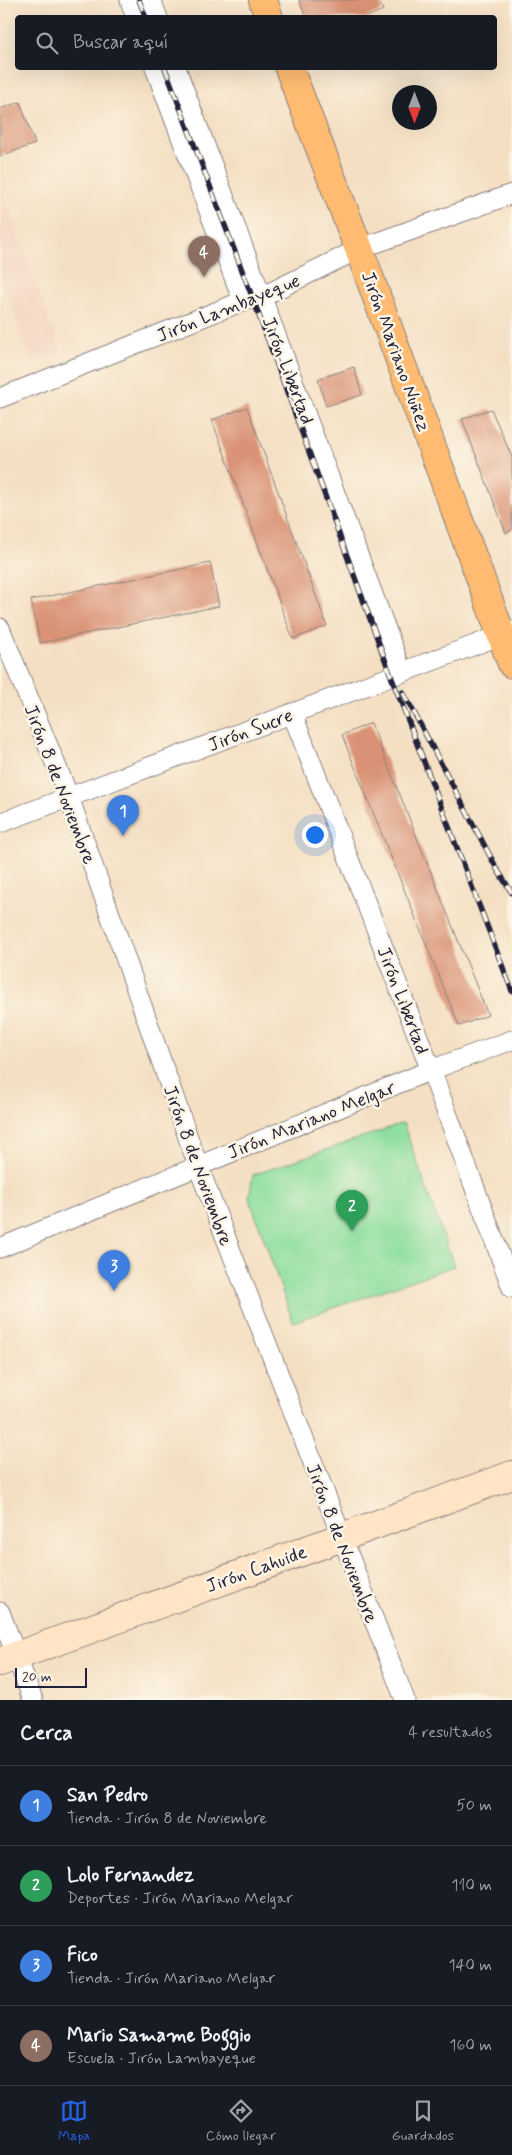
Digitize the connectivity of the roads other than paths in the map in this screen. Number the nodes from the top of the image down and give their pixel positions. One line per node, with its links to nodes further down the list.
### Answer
1 (130, 0): 4 (street)
2 (151, 0): 5 (street)
3 (262, 0): 6 (main road)
4 (135, 15)
5 (157, 15)
6 (268, 15)
7 (156, 70): 13 (street)
8 (177, 70): 12 (street, Jirón Libertad)
9 (290, 70): 11 (main road, Jirón Mariano Nuñez)
10 (512, 194): 11 (street, Jirón Lambayeque)
11 (360, 249): 12 (street, Jirón Lambayeque); 16 (main road, Jirón Mariano Nuñez)
12 (262, 297): 13 (street, Jirón Lambayeque); 18 (street, Jirón Libertad)
13 (243, 301): 14 (street, Jirón Lambayeque)
14 (0, 398)
15 (0, 628): 20 (street, Jirón 8 de Noviembre)
16 (507, 633): 17 (main road, Jirón Mariano Nuñez); 18 (street, Jirón Sucre)
17 (512, 664)
18 (402, 672): 19 (street, Jirón Sucre)
19 (292, 713): 20 (street, Jirón Sucre); 23 (street, Jirón Libertad)
20 (69, 797): 21 (street, Jirón Sucre); 24 (street, Jirón 8 de Noviembre)
21 (0, 822)
22 (512, 1040): 23 (street, Jirón Mariano Melgar)
23 (431, 1070): 24 (street, Jirón Mariano Melgar); 26 (street, Jirón Libertad)
24 (198, 1166): 25 (street, Jirón Mariano Melgar); 28 (street, Jirón 8 de Noviembre)
25 (0, 1248)
26 (512, 1288)
27 (512, 1475): 28 (street, Jirón Cahuide)
28 (340, 1537): 30 (street, Jirón Cahuide); 32 (street, Jirón 8 de Noviembre)
29 (0, 1612): 30 (street)
30 (8, 1659): 31 (street)
31 (33, 1700)
32 (405, 1700)

